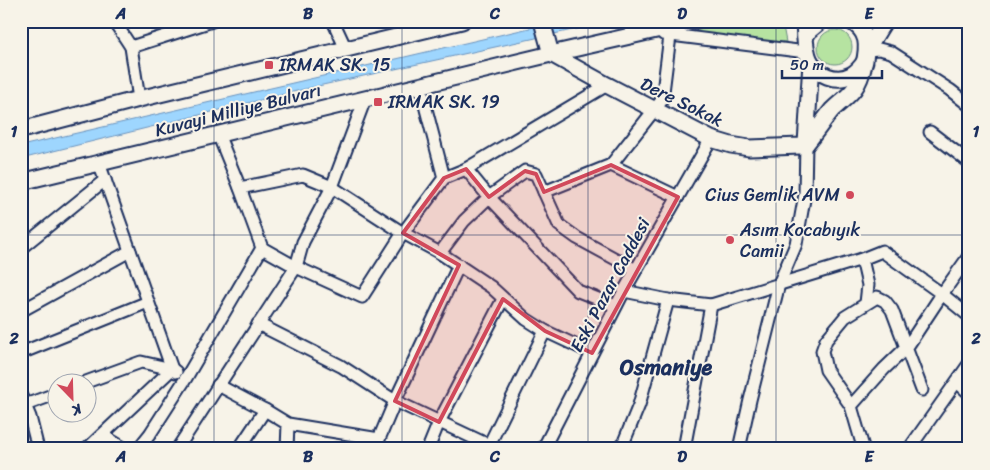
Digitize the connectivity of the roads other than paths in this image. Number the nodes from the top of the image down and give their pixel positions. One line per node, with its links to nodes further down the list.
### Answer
1 (114, 21): 12 (street)
2 (212, 21): 12 (street)
3 (333, 21): 14 (street)
4 (462, 21): 14 (main road, Kuvayi Milliye Bulvarı)
5 (542, 21): 13 (main road)
6 (696, 21): 11 (main road, Kuvayi Milliye Bulvarı)
7 (804, 21): 15 (main road)
8 (821, 21): 15 (main road)
9 (884, 21): 16 (street)
10 (854, 22): 16 (main road)
11 (670, 28): 13 (main road, Kuvayi Milliye Bulvarı); 15 (street); 22 (street)
12 (131, 47): 19 (street)
13 (549, 47): 17 (main road, Dere Sokak); 18 (main road, Kuvayi Milliye Bulvarı)
14 (346, 49): 19 (main road, Kuvayi Milliye Bulvarı)
15 (808, 50): 16 (main road); 27 (main road)
16 (868, 50): 21 (street); 27 (main road)
17 (607, 85): 22 (main road, Dere Sokak); 31 (street)
18 (420, 86): 20 (main road, Kuvayi Milliye Bulvarı); 32 (street)
19 (139, 99): 23 (main road, Kuvayi Milliye Bulvarı)
20 (365, 99): 25 (main road, Kuvayi Milliye Bulvarı); 35 (street)
21 (969, 105)
22 (655, 110): 26 (main road, Dere Sokak); 30 (street)
23 (21, 130)
24 (930, 132): 28 (street)
25 (218, 134): 29 (main road, Kuvayi Milliye Bulvarı); 36 (street)
26 (711, 139): 27 (main road, Dere Sokak); 39 (street, Eski Pazar Caddesi)
27 (806, 144): 50 (street)
28 (969, 162)
29 (99, 163): 33 (street); 34 (main road, Kuvayi Milliye Bulvarı)
30 (611, 165): 37 (street); 39 (street)
31 (466, 169): 32 (street); 38 (street)
32 (444, 178): 40 (street)
33 (105, 180): 41 (street); 43 (street)
34 (21, 182)
35 (332, 187): 36 (street); 40 (street); 48 (street)
36 (240, 188): 42 (street)
37 (544, 192): 38 (street); 49 (street)
38 (489, 197): 44 (street); 58 (street)
39 (678, 197): 49 (street, Eski Pazar Caddesi)
40 (403, 233): 44 (street); 48 (street)
41 (21, 248)
42 (262, 248): 48 (street); 69 (street)
43 (130, 251): 55 (street); 59 (street)
44 (440, 253): 47 (street)
45 (969, 256): 52 (street)
46 (862, 259): 50 (street); 52 (street); 56 (street)
47 (459, 266): 53 (street); 76 (street)
48 (296, 267): 61 (street)
49 (636, 270): 51 (street, Eski Pazar Caddesi)
50 (779, 284): 57 (street); 96 (street)
51 (624, 291): 54 (street); 58 (street, Eski Pazar Caddesi)
52 (942, 294): 60 (street); 63 (street)
53 (503, 299): 62 (street); 80 (street)
54 (668, 300): 57 (street); 94 (street)
55 (148, 302): 64 (street); 67 (street)
56 (866, 303): 63 (street); 77 (street)
57 (711, 305): 95 (street)
58 (616, 306): 65 (street, Eski Pazar Caddesi)
59 (21, 311)
60 (969, 316)
61 (258, 324): 71 (street); 76 (street)
62 (545, 331): 65 (street); 84 (street)
63 (907, 347): 72 (street); 77 (street)
64 (21, 353)
65 (592, 353): 93 (street, Eski Pazar Caddesi)
66 (969, 364): 70 (street)
67 (172, 369): 68 (street); 69 (street); 82 (street)
68 (98, 378)
69 (186, 378): 88 (street)
70 (957, 382): 73 (street); 98 (street)
71 (218, 385): 78 (street); 89 (street)
72 (922, 390)
73 (969, 393)
74 (48, 395): 75 (street)
75 (23, 400): 79 (street)
76 (395, 401): 80 (street); 83 (street)
77 (852, 406): 97 (street)
78 (265, 410): 81 (street); 90 (street)
79 (26, 418): 85 (street)
80 (439, 422): 84 (street); 92 (street)
81 (288, 424): 83 (street); 91 (street)
82 (102, 435): 86 (street); 87 (street)
83 (378, 444)
84 (493, 447)
85 (38, 449)
86 (87, 449)
87 (125, 449)
88 (138, 449)
89 (177, 449)
90 (240, 449)
91 (287, 449)
92 (428, 449)
93 (543, 449)
94 (621, 449)
95 (684, 449)
96 (739, 449)
97 (862, 449)
98 (909, 449)

